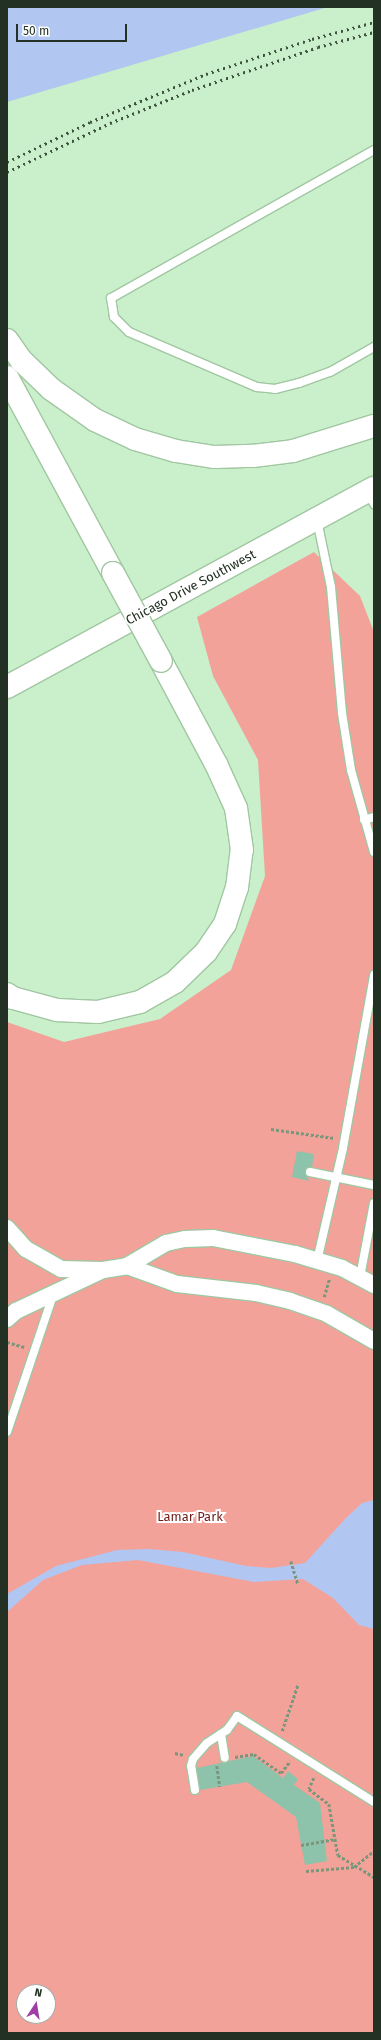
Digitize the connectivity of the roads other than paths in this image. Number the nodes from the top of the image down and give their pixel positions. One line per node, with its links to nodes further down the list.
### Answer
1 (374, 150): 3 (lane)
2 (7, 340): 5 (main road)
3 (374, 347)
4 (7, 377): 13 (main road, bridge)
5 (374, 426)
6 (372, 495): 7 (main road, Chicago Drive Southwest)
7 (316, 520): 8 (main road, Chicago Drive Southwest); 10 (lane)
8 (7, 687)
9 (374, 818): 10 (lane)
10 (364, 820): 11 (lane)
11 (374, 852)
12 (374, 975): 15 (lane)
13 (7, 994)
14 (310, 1172): 15 (lane)
15 (336, 1178): 16 (lane); 19 (lane)
16 (374, 1185)
17 (374, 1203): 22 (lane)
18 (7, 1228): 21 (street)
19 (325, 1263): 20 (street); 22 (street)
20 (127, 1266): 21 (street); 26 (street)
21 (103, 1270): 24 (street)
22 (360, 1277): 23 (street)
23 (374, 1284)
24 (53, 1295): 25 (street); 27 (lane)
25 (7, 1319)
26 (374, 1341)
27 (7, 1432)
28 (221, 1734): 29 (lane); 30 (lane); 31 (lane)
29 (225, 1758)
30 (195, 1790)
31 (374, 1802)

